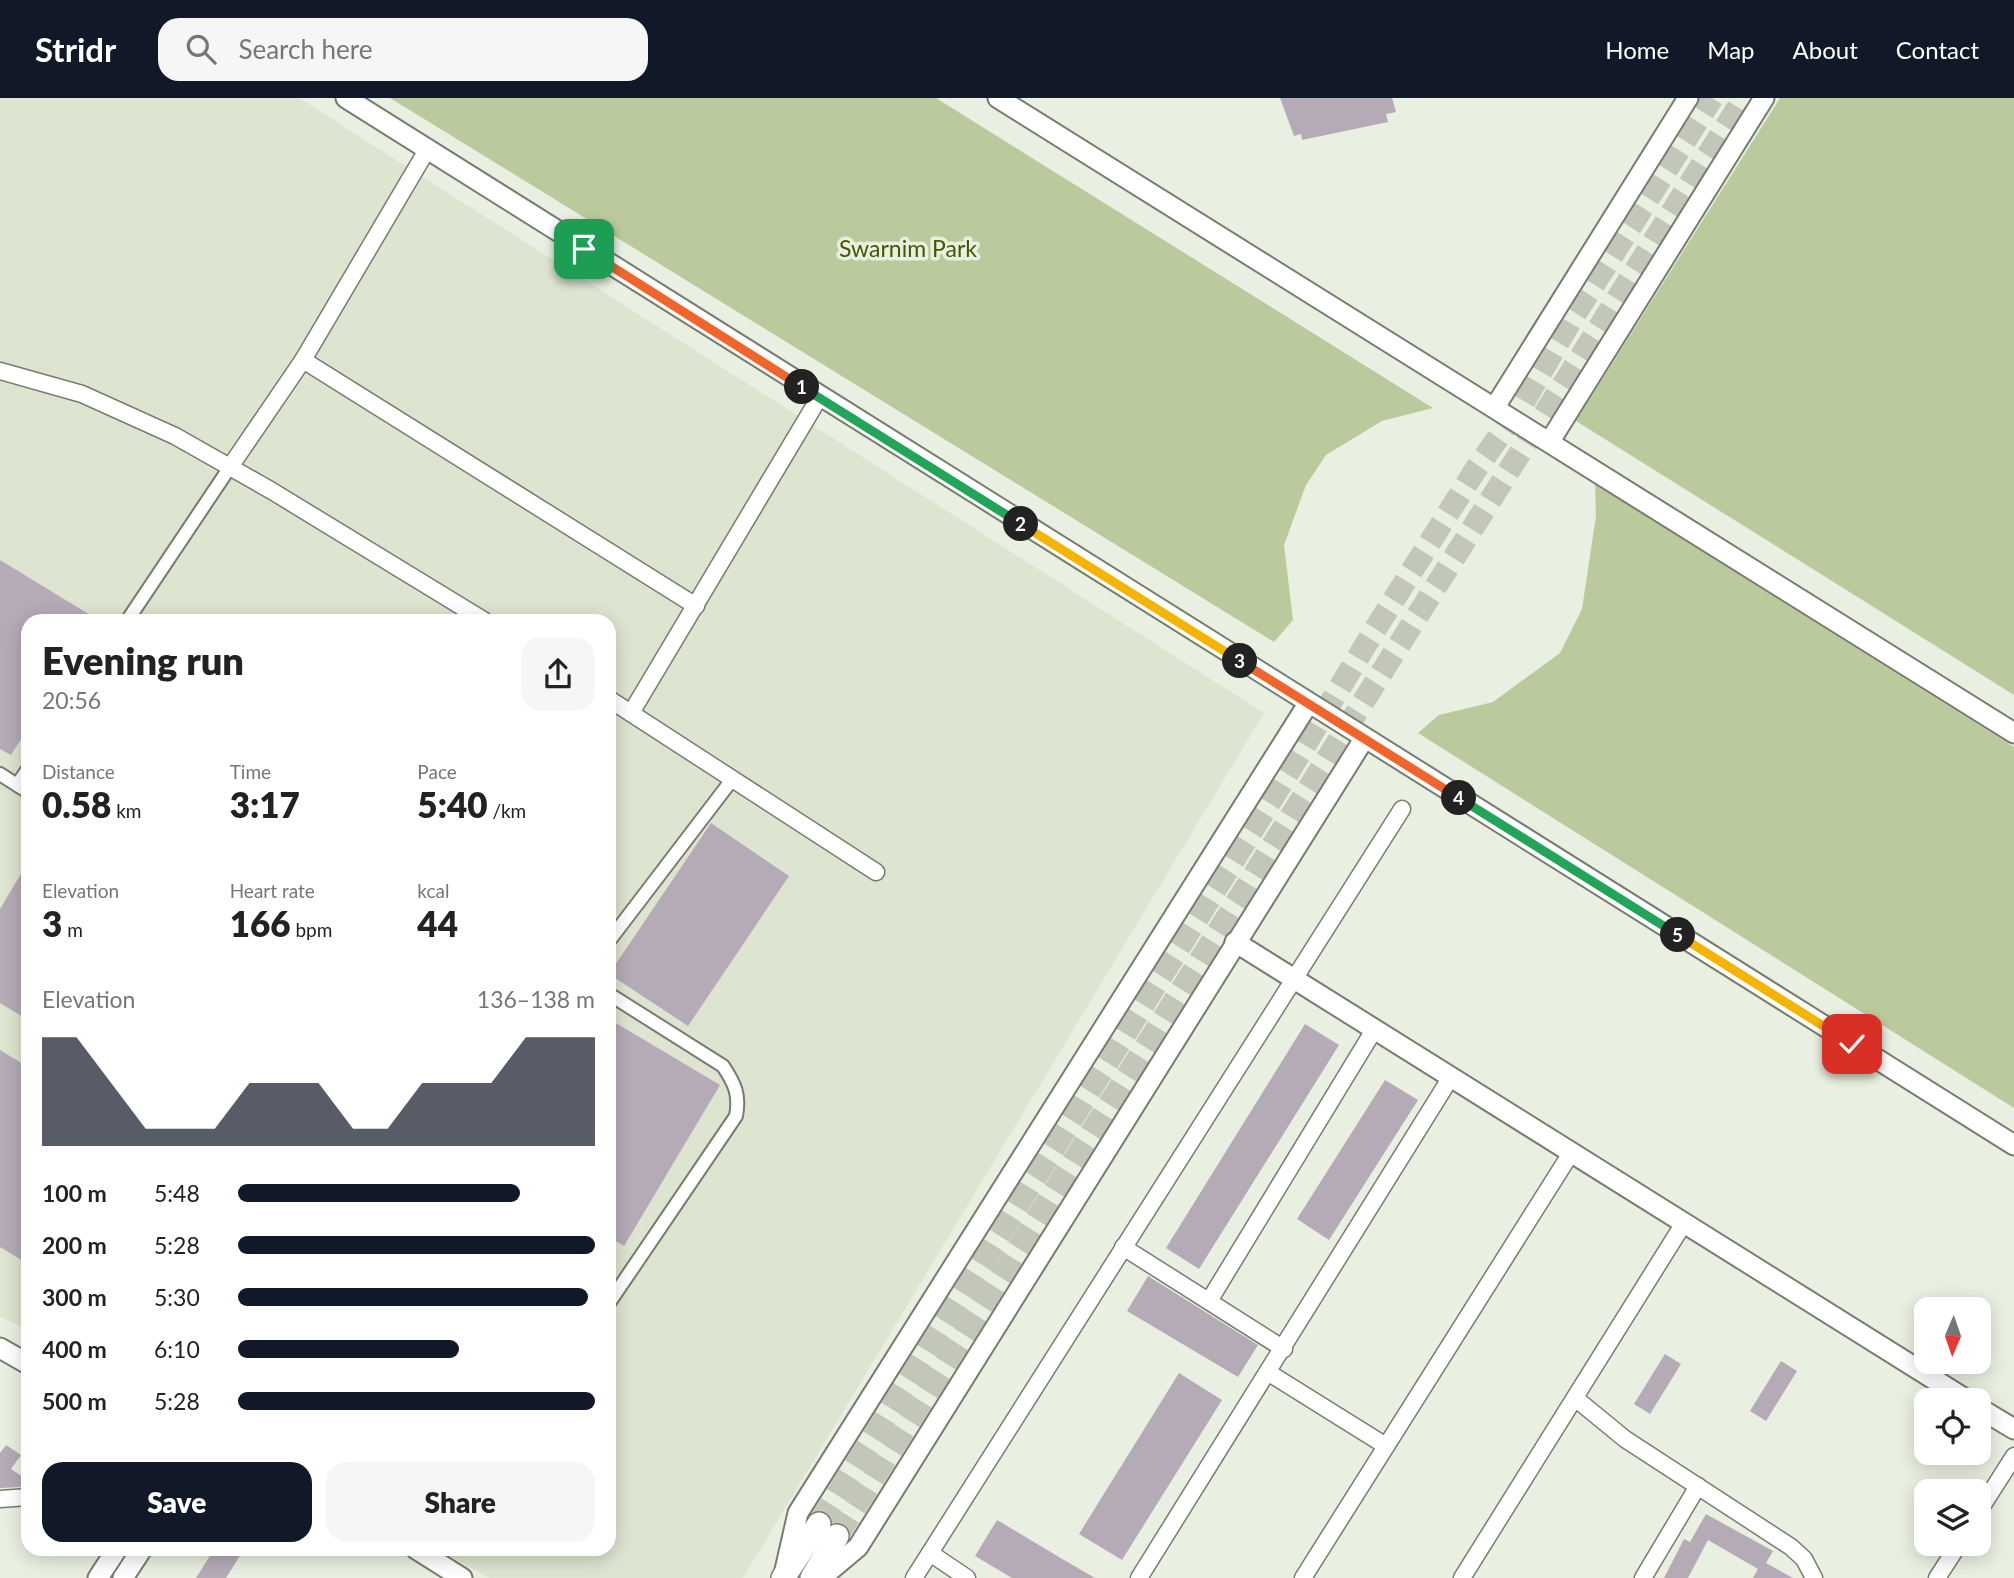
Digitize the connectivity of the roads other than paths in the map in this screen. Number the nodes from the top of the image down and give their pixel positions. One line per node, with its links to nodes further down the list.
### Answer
1 (346, 98): 5 (street)
2 (998, 98): 9 (street)
3 (1688, 98): 9 (street)
4 (1764, 98): 10 (street)
5 (427, 150): 6 (street); 8 (street)
6 (303, 360): 11 (street); 12 (street)
7 (0, 371): 11 (street)
8 (819, 398): 12 (street); 16 (street)
9 (1495, 407): 10 (street)
10 (1550, 441): 18 (street)
11 (230, 467): 13 (street); 14 (street)
12 (696, 606): 17 (street)
13 (132, 614)
14 (473, 614)
15 (616, 703): 17 (street)
16 (1308, 704): 19 (street); 59 (street)
17 (631, 713): 21 (street)
18 (2014, 733)
19 (1364, 739): 26 (street); 31 (street)
20 (0, 774): 22 (street)
21 (731, 781): 24 (street); 25 (street)
22 (21, 787)
23 (1402, 809): 27 (street)
24 (876, 872)
25 (616, 932)
26 (1235, 942): 27 (street); 61 (street)
27 (1293, 978): 29 (street); 34 (street)
28 (616, 998): 35 (street)
29 (1374, 1030): 30 (street); 36 (street)
30 (1451, 1077): 32 (street); 38 (street)
31 (2014, 1145)
32 (1571, 1153): 33 (street); 45 (street)
33 (1685, 1223): 41 (street); 42 (street)
34 (1123, 1247): 36 (street); 51 (street)
35 (616, 1284)
36 (1209, 1301): 38 (street)
37 (0, 1348): 39 (street)
38 (1284, 1349): 40 (street)
39 (21, 1360)
40 (1269, 1373): 45 (street); 64 (street)
41 (1948, 1388)
42 (1575, 1398): 47 (street); 66 (street)
43 (1991, 1415): 44 (street)
44 (2014, 1429)
45 (1386, 1446): 65 (street)
46 (2014, 1456): 48 (street)
47 (1698, 1486): 67 (street); 68 (street)
48 (1991, 1492)
49 (21, 1498): 50 (street)
50 (0, 1499)
51 (930, 1553): 62 (street); 63 (street)
52 (112, 1556): 56 (street)
53 (137, 1556): 57 (street)
54 (440, 1556): 58 (street)
55 (1951, 1556): 69 (street)
56 (98, 1578)
57 (123, 1578)
58 (462, 1578)
59 (783, 1578): 60 (main road)
60 (812, 1578)
61 (821, 1578)
62 (914, 1578)
63 (967, 1578)
64 (1139, 1578)
65 (1303, 1578)
66 (1462, 1578)
67 (1643, 1578)
68 (1814, 1578)
69 (1937, 1578)

